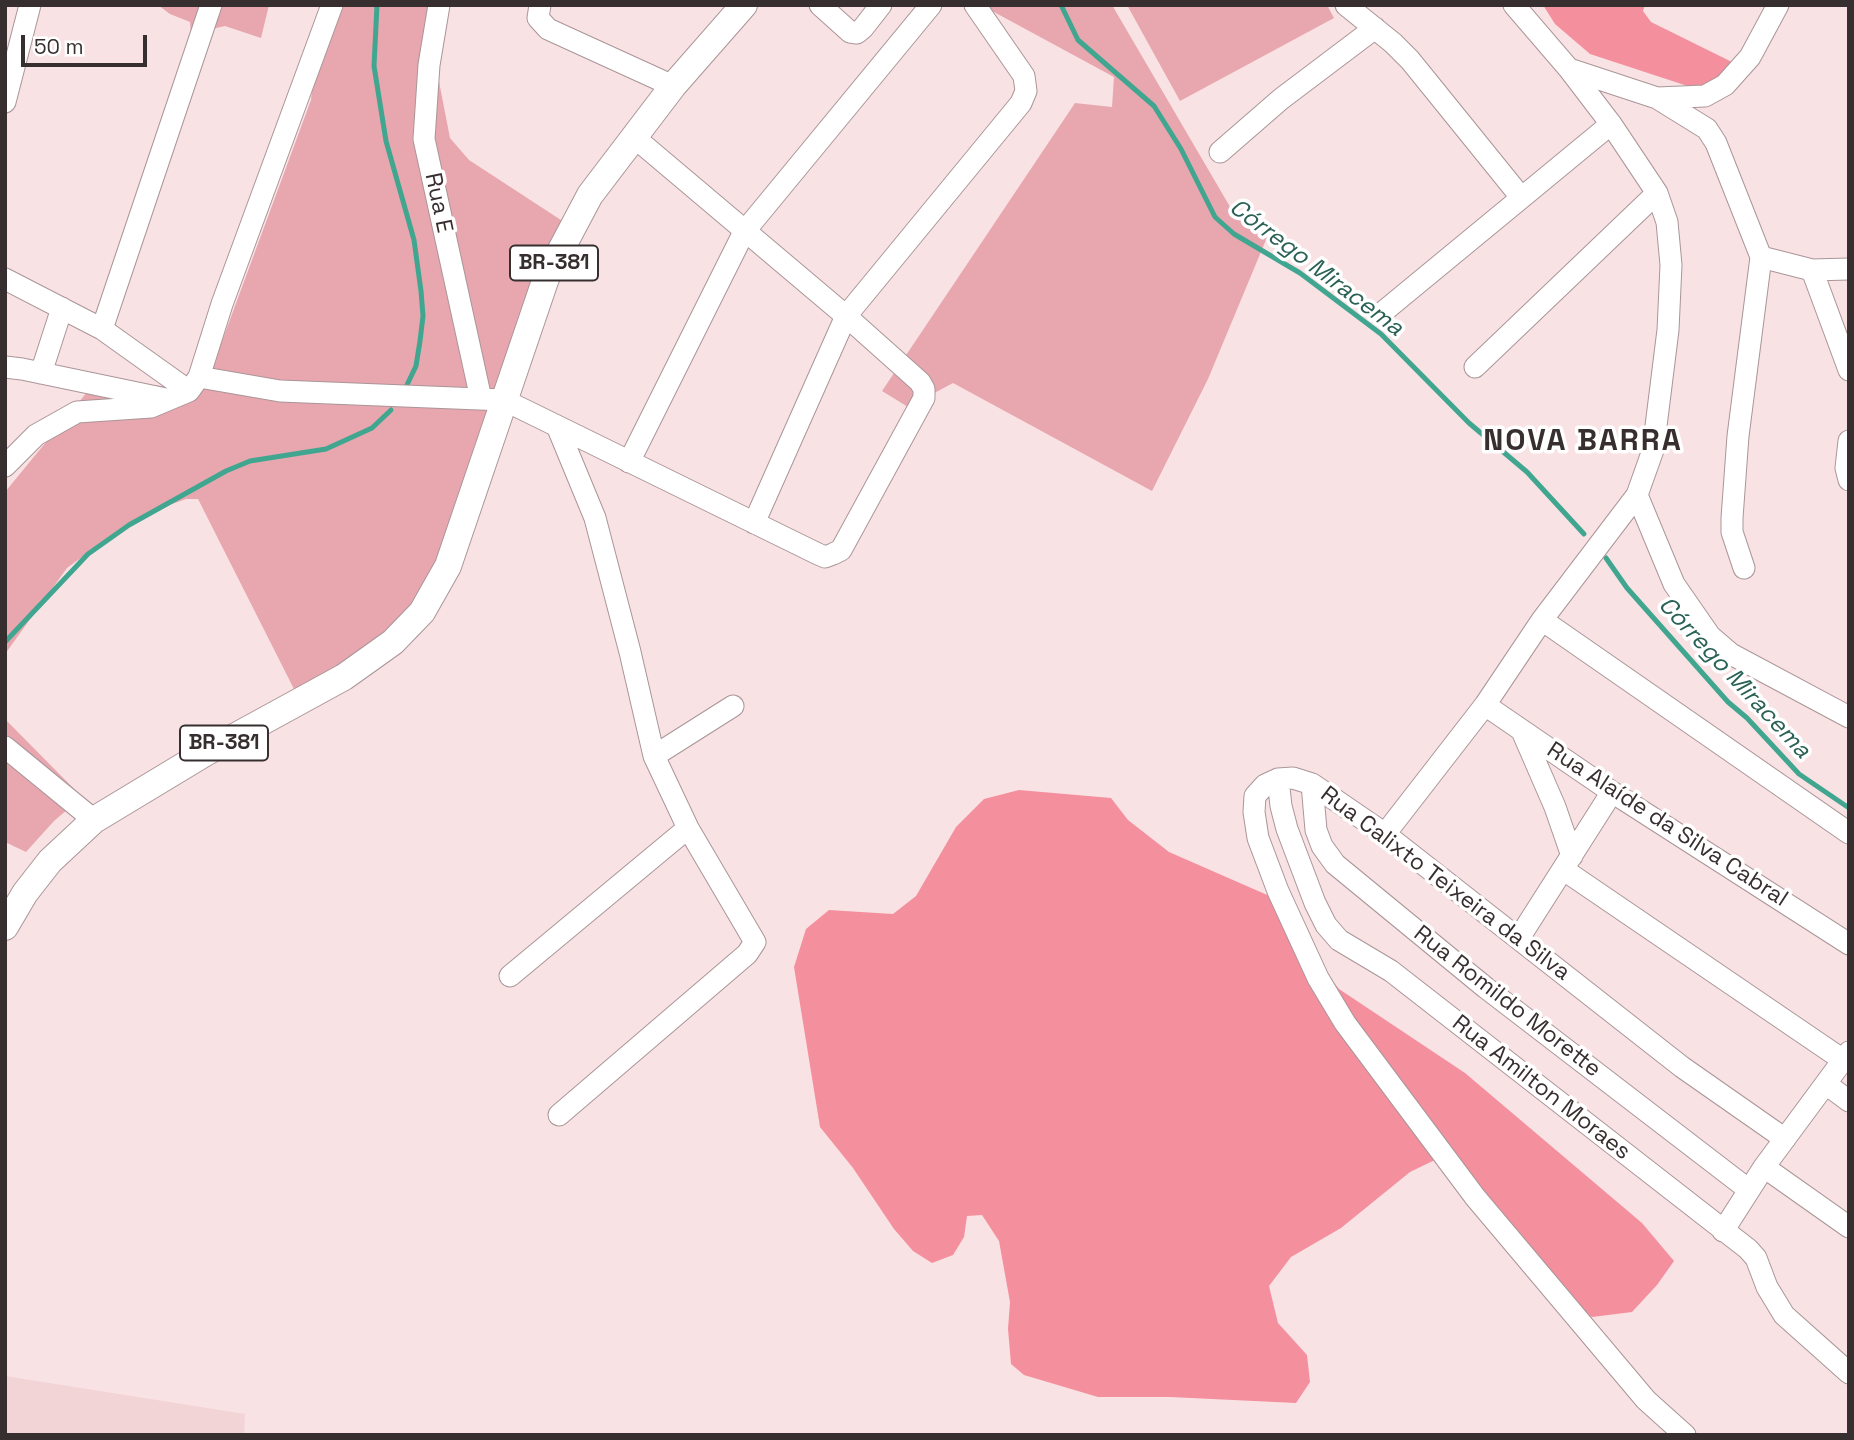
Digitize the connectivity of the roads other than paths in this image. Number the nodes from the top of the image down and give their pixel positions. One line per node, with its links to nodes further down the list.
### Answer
1 (30, 5): 18 (street)
2 (211, 5): 32 (street)
3 (332, 5): 37 (street)
4 (439, 5): 39 (street, Rua E)
5 (540, 5): 16 (street)
6 (744, 5): 16 (main road, BR-381)
7 (820, 5): 8 (street)
8 (881, 5)
9 (931, 5): 24 (street)
10 (975, 5): 31 (street)
11 (1346, 5): 14 (street)
12 (1514, 5): 15 (street)
13 (1778, 5): 17 (street)
14 (1374, 27): 21 (street); 23 (street)
15 (1569, 69): 17 (street); 19 (street)
16 (673, 86): 20 (main road, BR-381)
17 (1657, 98): 25 (street)
18 (5, 102)
19 (1611, 124): 22 (street); 23 (street)
20 (634, 137): 24 (street); 39 (main road, BR-381)
21 (1220, 152)
22 (1657, 193): 34 (street); 45 (street)
23 (1521, 197): 30 (street)
24 (744, 232): 31 (street); 42 (street)
25 (1761, 257): 27 (street); 47 (street)
26 (1849, 269): 27 (street)
27 (1812, 270): 35 (street)
28 (5, 279): 29 (street)
29 (62, 308): 32 (street); 36 (street)
30 (1383, 312)
31 (846, 316): 46 (street); 46 (street)
32 (102, 329): 37 (street)
33 (5, 367): 36 (street)
34 (1475, 367)
35 (1849, 370)
36 (41, 373): 38 (street)
37 (194, 384): 38 (street); 39 (street)
38 (168, 399): 43 (street)
39 (493, 400): 40 (street); 58 (main road, BR-381)
40 (557, 426): 42 (street); 54 (street)
41 (1849, 440): 44 (street)
42 (629, 462): 46 (street)
43 (5, 466)
44 (1849, 480)
45 (1637, 495): 48 (street); 51 (street)
46 (754, 523)
47 (1744, 568)
48 (1542, 620): 49 (street); 60 (street)
49 (1485, 705): 52 (street, Rua Alaíde da Silva Cabral); 61 (street)
50 (733, 706): 54 (street)
51 (1849, 717)
52 (1522, 730): 57 (street, Rua Alaíde da Silva Cabral); 62 (street)
53 (5, 747): 58 (street)
54 (654, 756): 59 (street)
55 (1278, 779): 56 (street, Rua Calixto Teixeira da Silva); 75 (street, Rua Amilton Moraes); 77 (street)
56 (1311, 784): 61 (street, Rua Calixto Teixeira da Silva); 73 (street, Rua Romildo Morette)
57 (1612, 792): 62 (street); 65 (street, Rua Alaíde da Silva Cabral)
58 (94, 820): 63 (main road, BR-381)
59 (688, 828): 66 (street); 70 (street)
60 (1849, 833)
61 (1385, 834): 64 (street, Rua Calixto Teixeira da Silva)
62 (1568, 863): 64 (street); 67 (street)
63 (5, 927)
64 (1518, 938): 71 (street, Rua Calixto Teixeira da Silva)
65 (1849, 944)
66 (510, 976)
67 (1846, 1056): 68 (street)
68 (1826, 1084): 69 (street); 71 (street)
69 (1849, 1101)
70 (559, 1115)
71 (1785, 1139): 72 (street)
72 (1764, 1167): 73 (street); 74 (street)
73 (1749, 1190): 75 (street)
74 (1849, 1227)
75 (1723, 1231): 76 (street, Rua Amilton Moraes)
76 (1849, 1373)
77 (1685, 1435)

